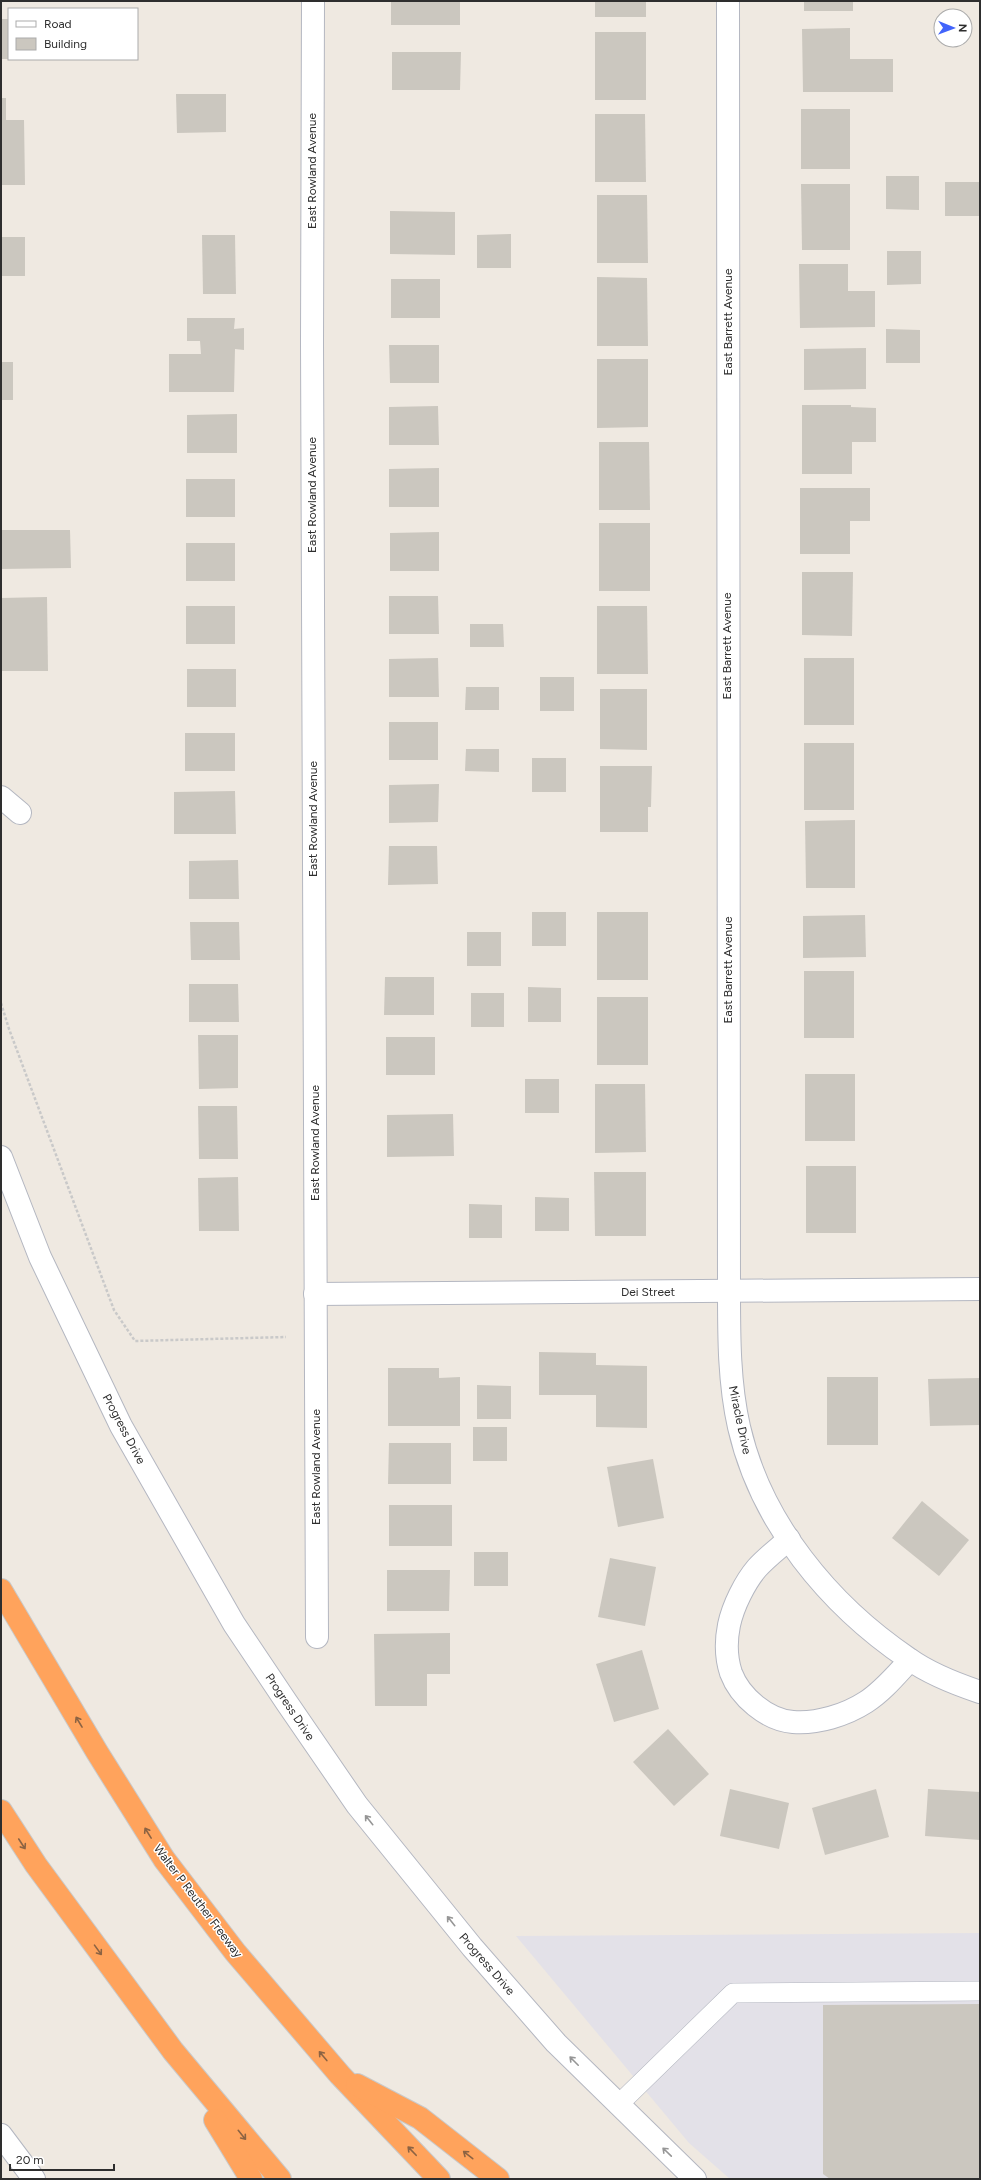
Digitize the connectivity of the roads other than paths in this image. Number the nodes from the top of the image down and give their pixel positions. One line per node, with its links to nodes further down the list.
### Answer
1 (313, 1): 8 (street, East Rowland Avenue)
2 (728, 1): 7 (street, East Barrett Avenue)
3 (1, 797): 4 (street)
4 (20, 814)
5 (1, 1157): 18 (street, Progress Drive, one-way to 5)
6 (980, 1289): 7 (street, Dei Street)
7 (729, 1292): 8 (street, Dei Street); 9 (street, Miracle Drive)
8 (315, 1294): 11 (street, East Rowland Avenue)
9 (789, 1538): 12 (street, Miracle Drive); 12 (street)
10 (1, 1590): 17 (highway, Walter P Reuther Freeway, one-way to 10)
11 (317, 1637)
12 (910, 1660): 13 (street, Miracle Drive)
13 (980, 1692)
14 (1, 1811): 16 (highway, one-way to 16)
15 (980, 1991): 18 (lane)
16 (173, 2051): 21 (highway); 22 (highway, one-way to 22)
17 (340, 2075): 23 (highway, Walter P Reuther Freeway, one-way to 17); 24 (highway, one-way to 17)
18 (618, 2105): 25 (street, Progress Drive, one-way to 18)
19 (1, 2135): 20 (street)
20 (34, 2179)
21 (251, 2179)
22 (280, 2179)
23 (439, 2179)
24 (498, 2179)
25 (695, 2179)

